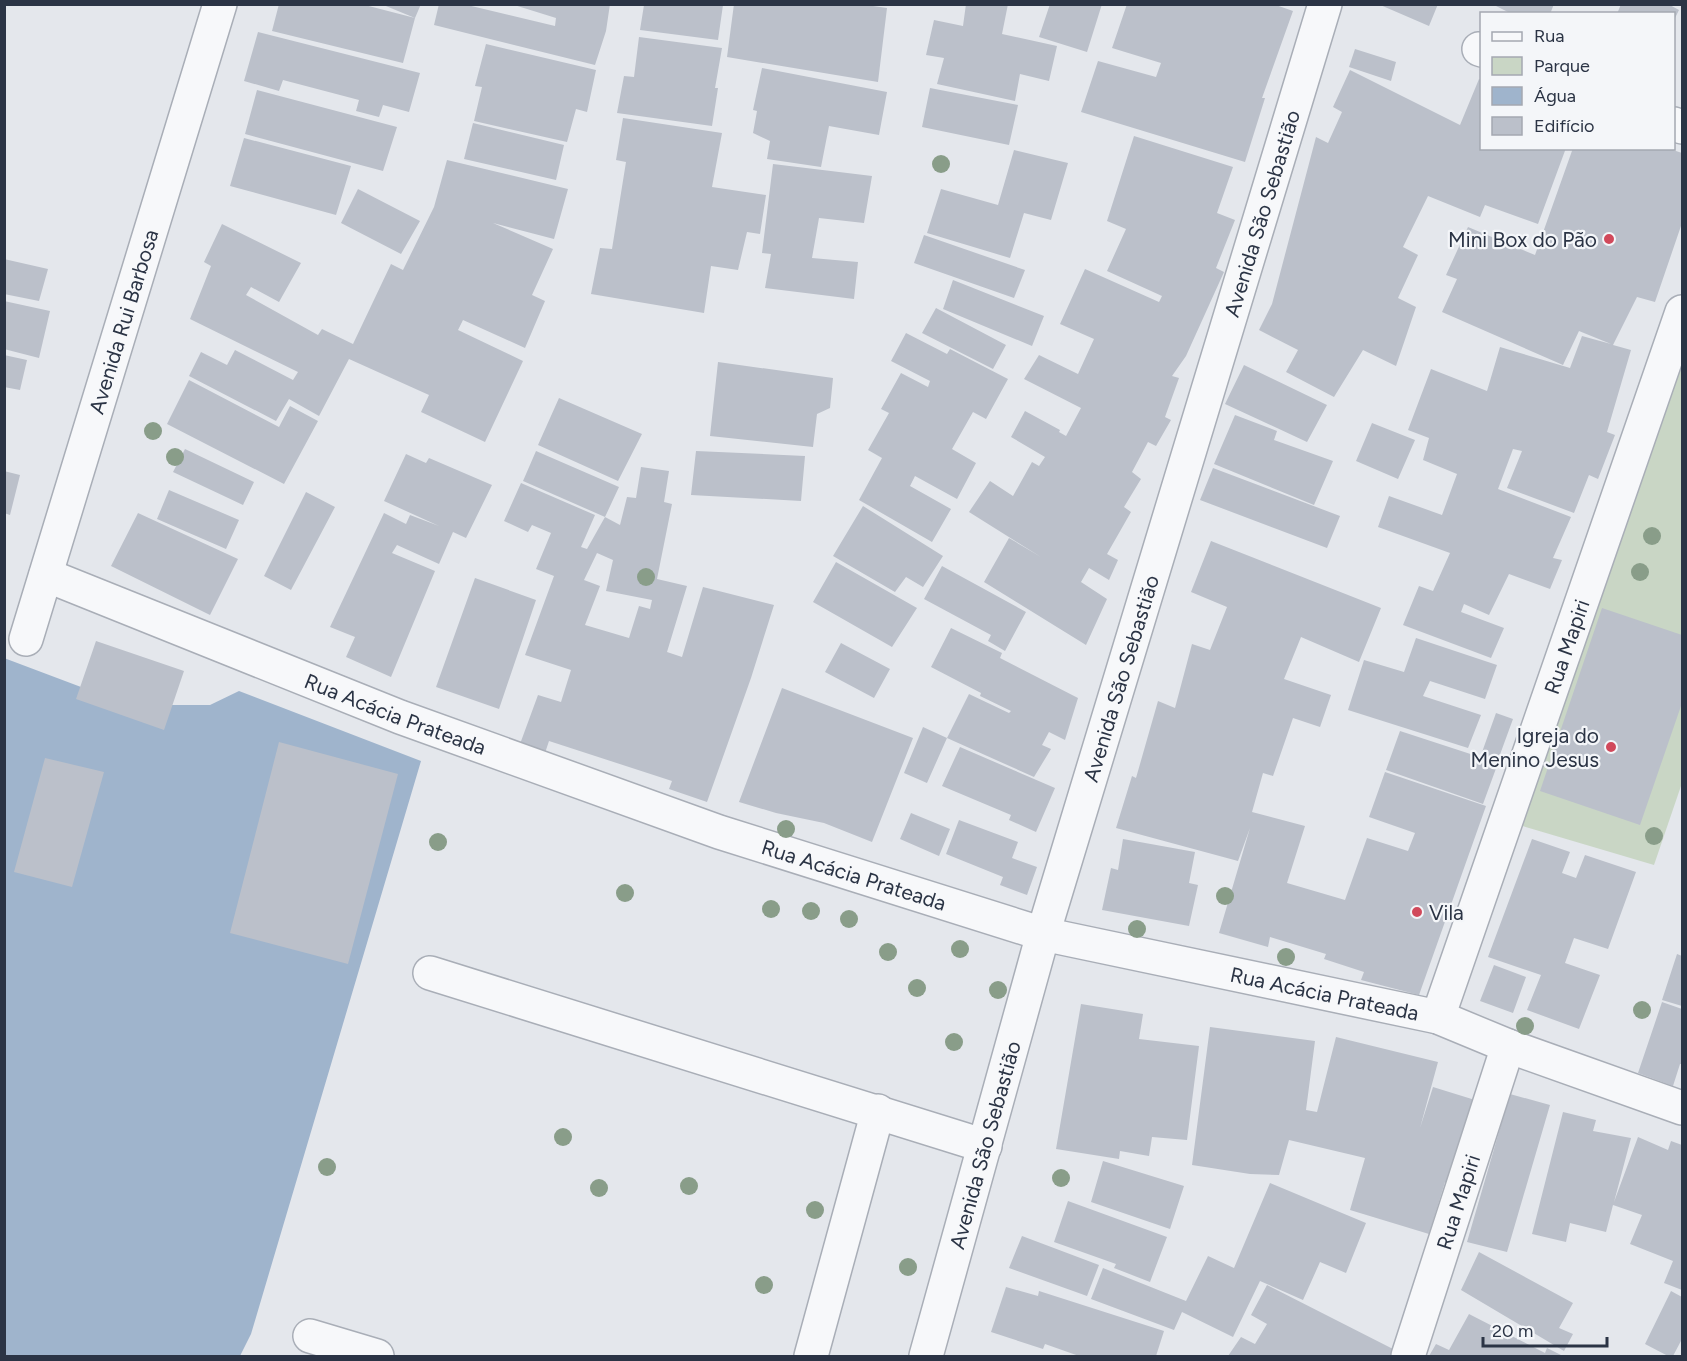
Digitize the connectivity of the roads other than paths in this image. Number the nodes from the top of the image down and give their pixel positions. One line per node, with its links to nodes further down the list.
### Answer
1 (220, 4): 4 (street, Avenida Rui Barbosa)
2 (1325, 4): 6 (street, Avenida São Sebastião)
3 (1683, 312): 8 (street, Rua Mapiri)
4 (46, 575): 5 (street, Avenida Rui Barbosa); 6 (street, Rua Acácia Prateada)
5 (26, 639)
6 (1043, 934): 8 (street, Rua Acácia Prateada); 12 (street, Avenida São Sebastião)
7 (430, 973): 11 (street)
8 (1438, 1017): 9 (street, Rua Acácia Prateada)
9 (1508, 1046): 10 (street, Rua Acácia Prateada); 17 (street, Rua Mapiri)
10 (1683, 1108)
11 (879, 1111): 12 (street); 15 (street)
12 (985, 1146): 16 (street, Avenida São Sebastião)
13 (310, 1336): 14 (street)
14 (377, 1356)
15 (811, 1356)
16 (926, 1356)
17 (1408, 1356)

